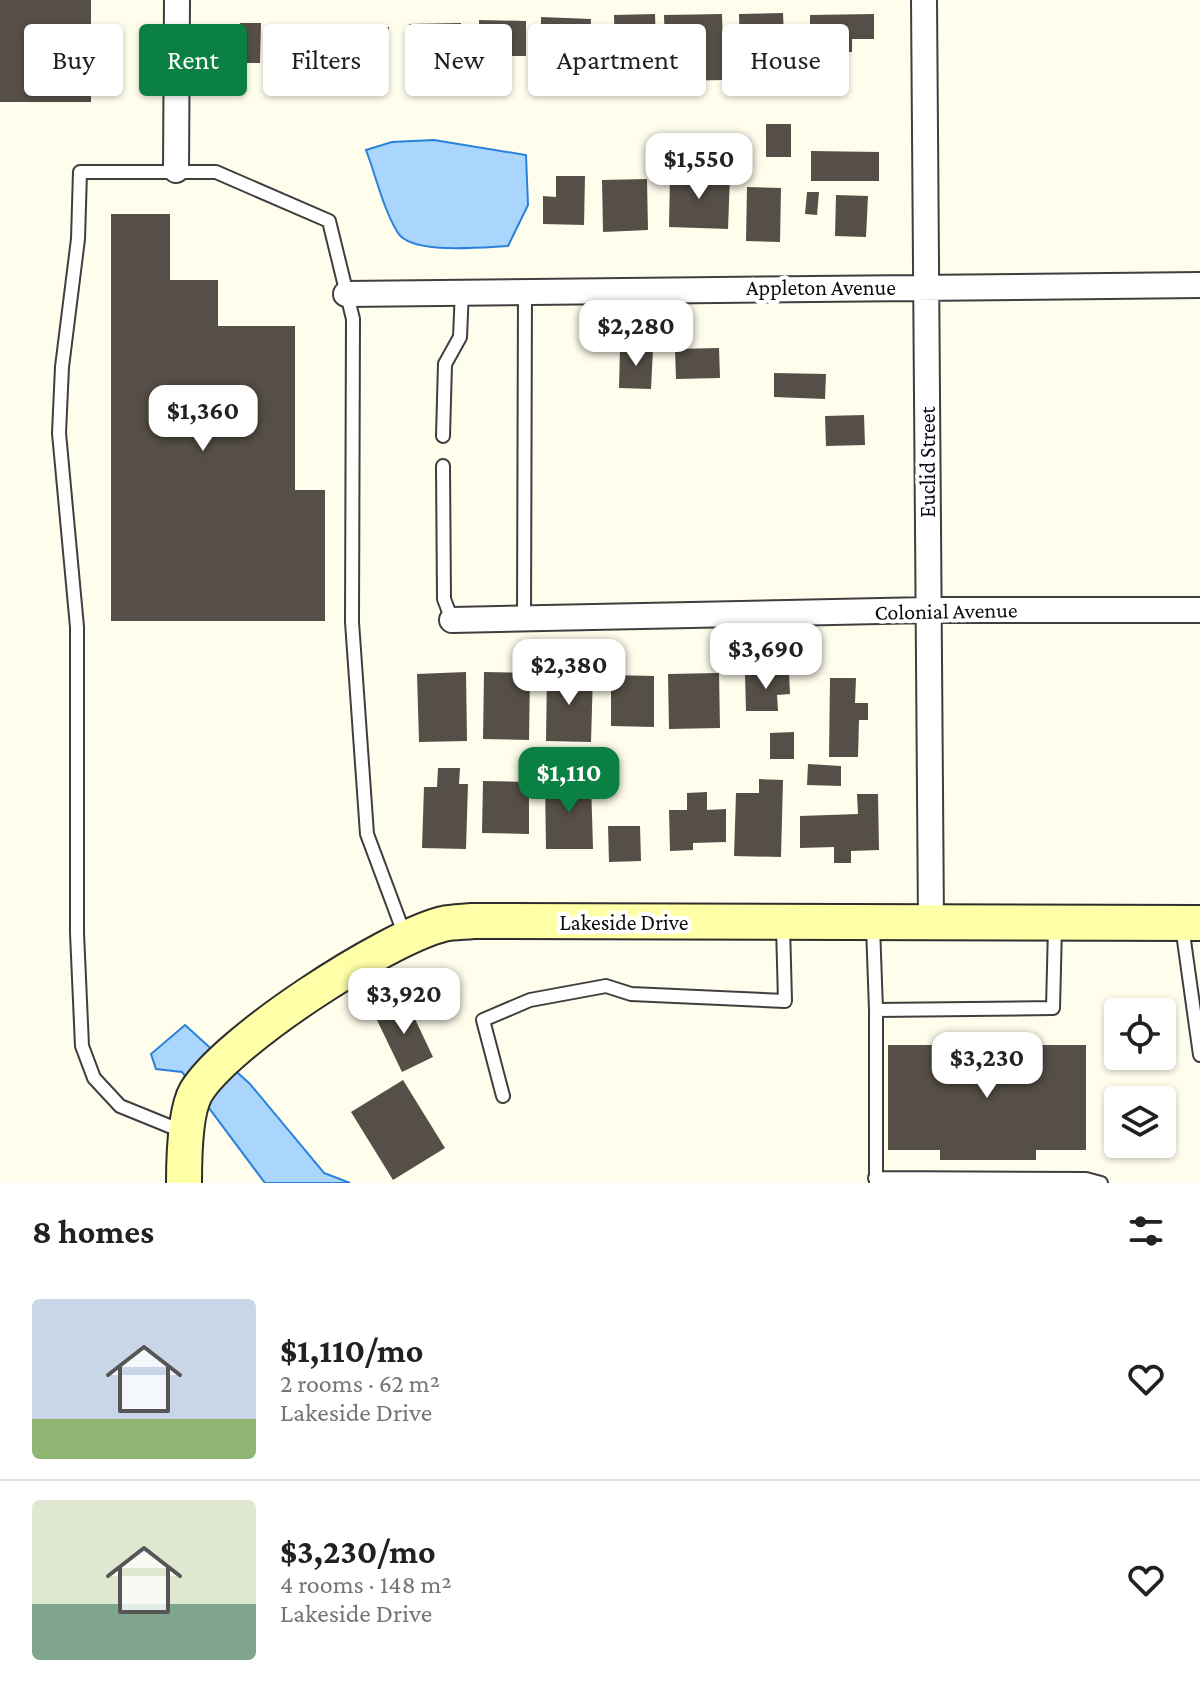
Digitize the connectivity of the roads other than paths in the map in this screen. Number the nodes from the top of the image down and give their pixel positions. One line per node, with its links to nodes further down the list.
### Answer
1 (177, 0): 3 (street)
2 (924, 0): 5 (street, Euclid Street)
3 (176, 170): 8 (lane); 25 (lane)
4 (1200, 285): 5 (street, Appleton Avenue)
5 (926, 287): 6 (street, Appleton Avenue); 11 (street, Euclid Street)
6 (525, 289): 7 (street, Appleton Avenue); 13 (lane)
7 (462, 290): 8 (street, Appleton Avenue); 9 (lane)
8 (346, 294): 20 (lane)
9 (443, 436)
10 (443, 466): 14 (lane)
11 (928, 610): 12 (street, Colonial Avenue); 13 (street, Colonial Avenue); 17 (street, Euclid Street)
12 (1200, 610)
13 (524, 619): 14 (street, Colonial Avenue)
14 (452, 620)
15 (783, 922): 16 (street, Lakeside Drive); 20 (street, Lakeside Drive); 24 (lane)
16 (873, 923): 17 (street, Lakeside Drive); 22 (lane)
17 (931, 923): 18 (street, Lakeside Drive)
18 (1056, 923): 19 (street, Lakeside Drive); 22 (lane)
19 (1191, 923): 21 (lane)
20 (406, 939): 25 (street, Lakeside Drive)
21 (1194, 995): 23 (lane)
22 (876, 1010): 26 (lane)
23 (1200, 1055)
24 (503, 1096)
25 (188, 1134): 27 (street, Lakeside Drive)
26 (876, 1180): 28 (lane)
27 (184, 1183)
28 (1101, 1183)

